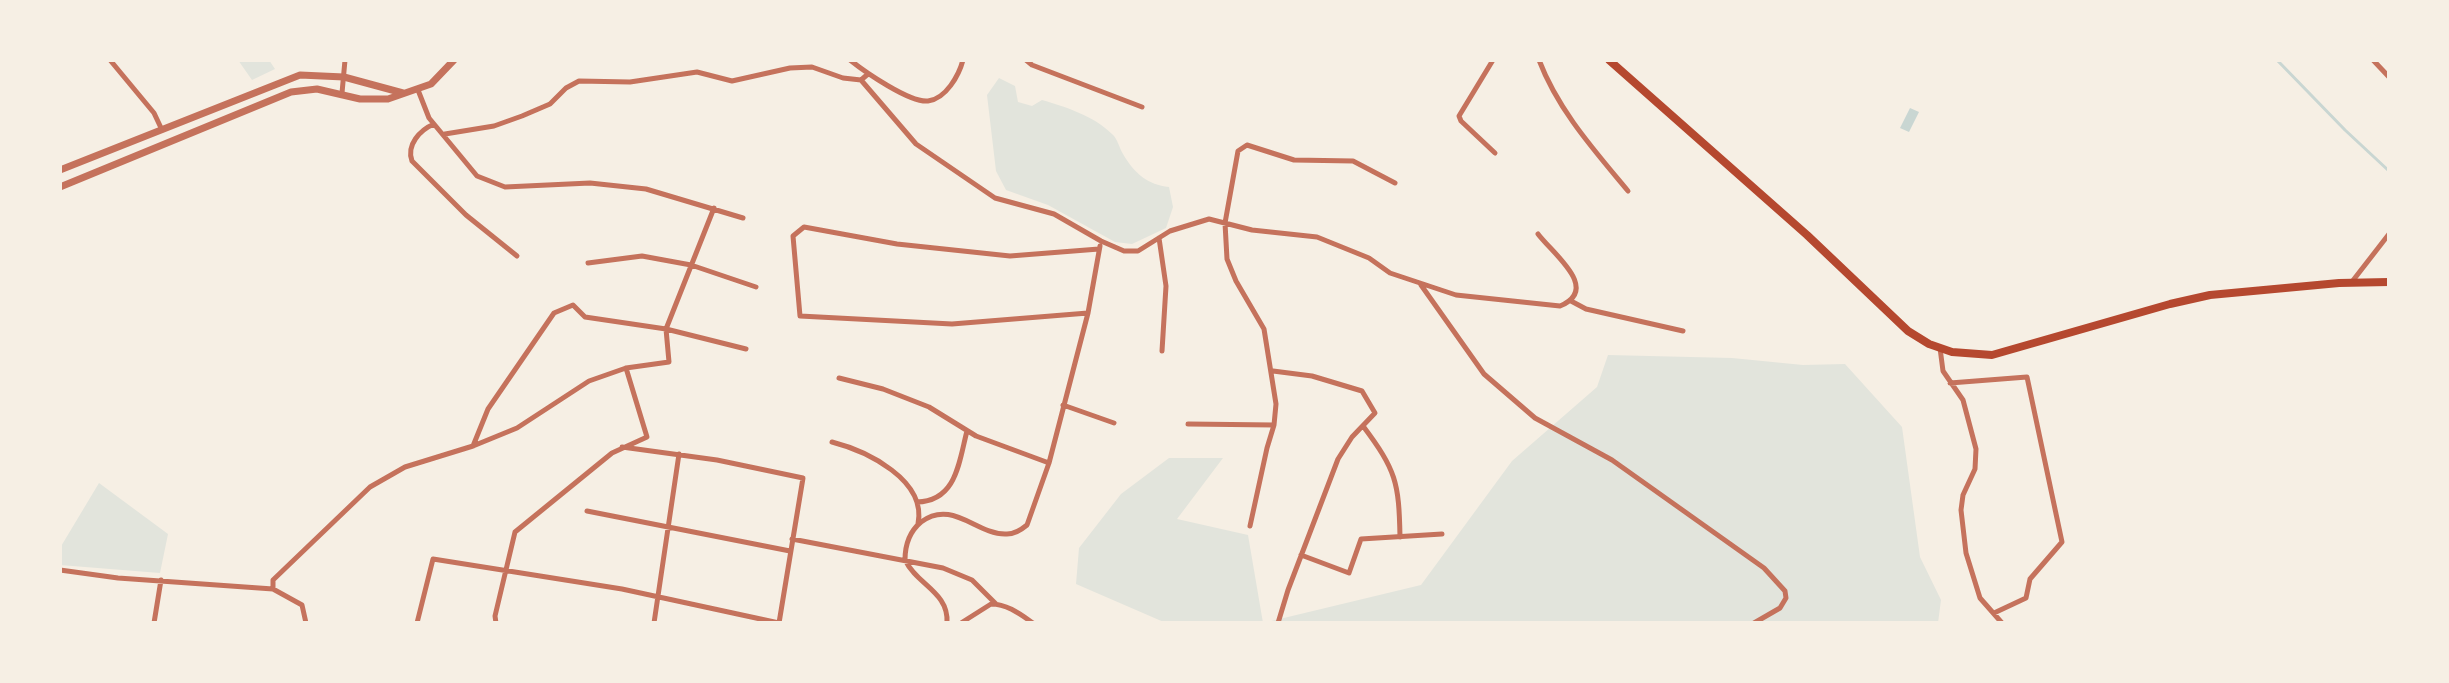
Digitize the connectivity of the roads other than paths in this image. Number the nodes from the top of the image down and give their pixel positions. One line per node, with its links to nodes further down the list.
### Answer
1 (110, 60): 20 (street)
2 (345, 60): 12 (street)
3 (453, 60): 15 (street)
4 (850, 60): 11 (street)
5 (963, 60): 11 (street)
6 (1026, 60): 18 (street)
7 (1493, 60): 22 (street)
8 (1539, 60): 26 (street)
9 (1609, 60): 46 (main road)
10 (2373, 60): 13 (street)
11 (868, 74): 14 (street)
12 (344, 77): 16 (street); 17 (street); 20 (street)
13 (2389, 77)
14 (861, 80): 21 (street); 33 (street)
15 (418, 90): 17 (street); 19 (street)
16 (342, 93): 17 (street); 25 (street)
17 (403, 93)
18 (1143, 107)
19 (434, 124): 21 (street); 35 (street)
20 (162, 130): 23 (street)
21 (445, 134): 27 (street)
22 (1495, 153)
23 (60, 170)
24 (1395, 183): 29 (street)
25 (60, 187)
26 (1628, 191)
27 (714, 208): 28 (street); 37 (street)
28 (743, 218)
29 (1225, 222): 32 (street); 40 (street); 50 (street)
30 (1538, 234): 42 (street)
31 (2389, 234): 39 (street)
32 (1159, 238): 33 (street); 48 (street)
33 (1101, 241): 34 (street)
34 (1099, 249): 43 (street); 43 (street)
35 (517, 256)
36 (588, 262): 37 (street)
37 (691, 265): 41 (street); 44 (street)
38 (2389, 282): 39 (main road)
39 (2351, 283): 46 (main road)
40 (1420, 284): 42 (street); 92 (street)
41 (756, 287)
42 (1570, 301): 45 (street)
43 (1088, 314): 53 (street)
44 (666, 329): 47 (street); 49 (street); 60 (street)
45 (1683, 331)
46 (1941, 348): 52 (street)
47 (746, 350)
48 (1162, 351)
49 (626, 368): 60 (street); 61 (street)
50 (1273, 371): 56 (street); 57 (street)
51 (839, 378): 58 (street)
52 (1950, 383): 81 (street); 81 (street)
53 (1063, 405): 54 (street); 63 (street)
54 (1114, 423)
55 (1188, 424): 56 (street)
56 (1274, 425): 68 (street)
57 (1363, 426): 70 (street); 73 (street)
58 (967, 431): 63 (street); 64 (street)
59 (832, 442): 64 (street)
60 (473, 446): 78 (street)
61 (622, 447): 62 (street); 76 (street)
62 (679, 454): 66 (street); 71 (street)
63 (1049, 464): 67 (street)
64 (917, 502): 67 (street)
65 (587, 511): 66 (street)
66 (668, 524): 72 (street); 79 (street)
67 (917, 525): 74 (street)
68 (1250, 526)
69 (1442, 534): 70 (street)
70 (1400, 537): 73 (street)
71 (792, 539): 72 (street); 74 (street)
72 (790, 551): 87 (street)
73 (1301, 555): 91 (street)
74 (905, 560): 80 (street); 88 (street)
75 (60, 570): 77 (street)
76 (506, 572): 79 (street); 84 (street); 85 (street)
77 (161, 580): 78 (street); 82 (street)
78 (273, 589): 83 (street)
79 (658, 596): 86 (street); 87 (street)
80 (996, 604): 89 (street); 90 (street)
81 (1994, 613): 93 (street)
82 (154, 623)
83 (306, 623)
84 (417, 623)
85 (496, 623)
86 (654, 623)
87 (779, 623)
88 (947, 623)
89 (961, 623)
90 (1033, 623)
91 (1278, 623)
92 (1754, 623)
93 (2002, 623)

